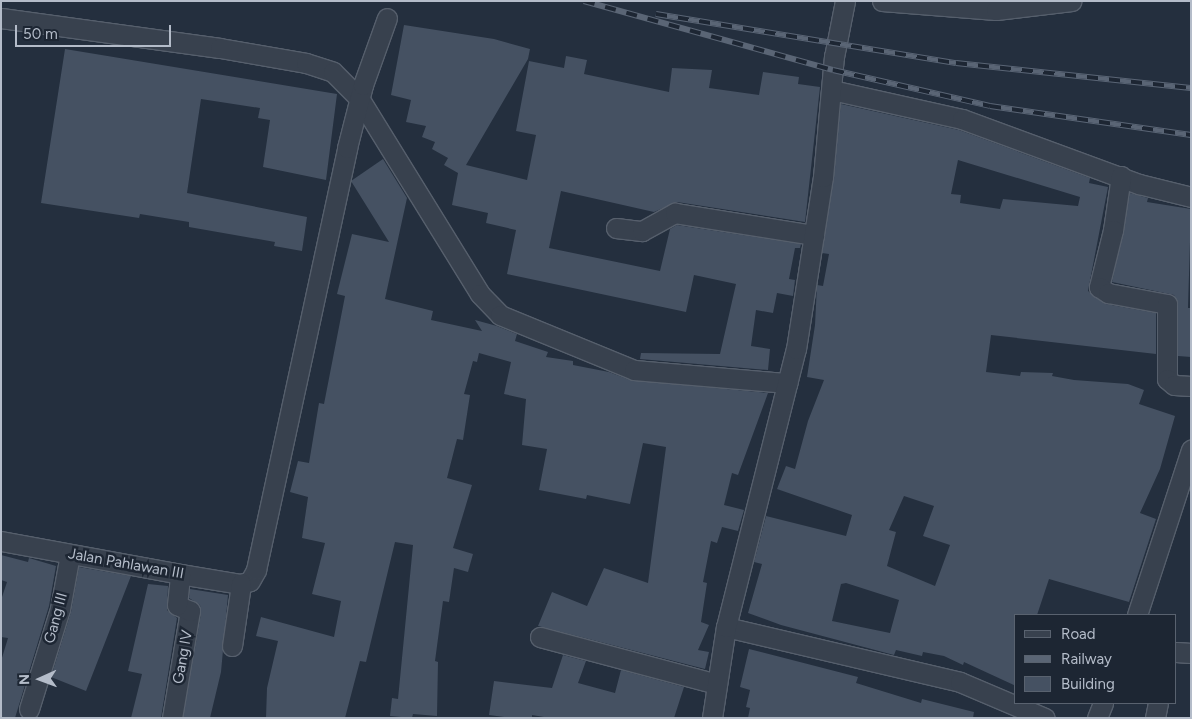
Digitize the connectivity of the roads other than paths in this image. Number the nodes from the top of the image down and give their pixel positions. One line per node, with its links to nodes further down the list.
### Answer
1 (845, 1): 6 (street)
2 (882, 1): 3 (street)
3 (1071, 1)
4 (1, 18): 7 (street)
5 (387, 18): 7 (street)
6 (832, 90): 8 (street); 11 (street)
7 (361, 92): 12 (street); 18 (street)
8 (1121, 176): 9 (street); 13 (street)
9 (1191, 197)
10 (616, 228): 11 (street)
11 (814, 234): 12 (street)
12 (787, 383): 20 (street)
13 (1191, 386)
14 (1191, 450): 19 (street)
15 (1, 540): 16 (street, Jalan Pahlawan III)
16 (70, 554): 17 (street, Jalan Pahlawan III); 28 (street, Gang III)
17 (180, 574): 18 (street, Jalan Pahlawan III); 29 (street, Gang IV)
18 (246, 582): 22 (street)
19 (1137, 614)
20 (726, 627): 25 (street); 31 (street)
21 (540, 636): 25 (street)
22 (232, 646)
23 (1177, 652): 24 (street)
24 (1191, 653)
25 (717, 684): 30 (street)
26 (1103, 704): 32 (street)
27 (1158, 704): 33 (street)
28 (29, 709)
29 (172, 718)
30 (712, 718)
31 (1045, 718)
32 (1097, 718)
33 (1155, 718)

